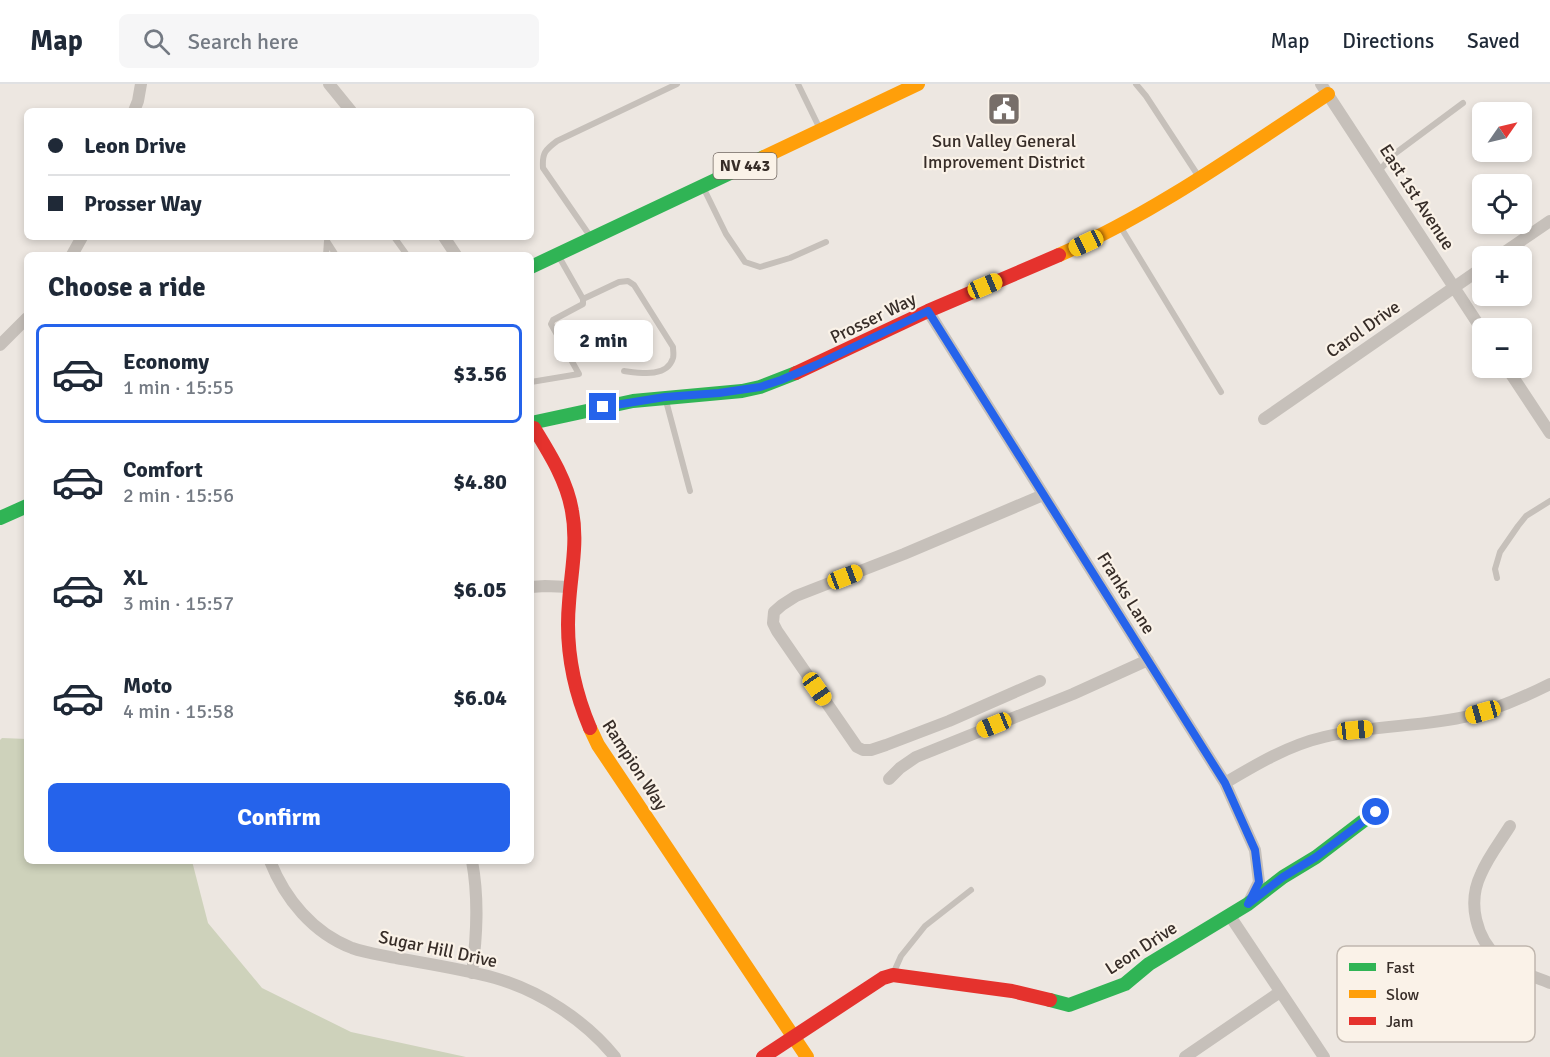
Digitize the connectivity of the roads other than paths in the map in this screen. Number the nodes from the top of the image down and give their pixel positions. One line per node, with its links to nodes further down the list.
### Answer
1 (141, 84): 9 (street)
2 (329, 84): 10 (street)
3 (677, 84): 17 (lane)
4 (798, 84): 11 (lane)
5 (918, 84): 11 (street, NV 443)
6 (1136, 84): 13 (lane)
7 (1324, 89): 12 (street, East 1st Avenue); 13 (street, Prosser Way)
8 (1463, 103): 12 (lane)
9 (135, 108)
10 (349, 108)
11 (820, 130): 14 (street, NV 443)
12 (1378, 171): 23 (street, East 1st Avenue)
13 (1199, 178): 16 (street, Prosser Way)
14 (702, 186): 17 (street, NV 443); 18 (lane)
15 (1550, 221): 19 (street)
16 (1120, 225): 25 (street, Prosser Way); 32 (lane)
17 (592, 239): 20 (street, NV 443)
18 (826, 242)
19 (1514, 246)
20 (558, 255): 21 (street, NV 443); 24 (lane)
21 (534, 266)
22 (1472, 275): 23 (street, Carol Drive)
23 (1454, 287): 26 (street, East 1st Avenue); 34 (street, Carol Drive)
24 (583, 299): 29 (lane); 31 (lane)
25 (928, 311): 33 (street, Prosser Way); 39 (street, Franks Lane)
26 (1474, 318)
27 (24, 321): 28 (street)
28 (0, 345)
29 (624, 371)
30 (1514, 378): 37 (street)
31 (534, 382)
32 (1221, 392)
33 (665, 397): 35 (street, Prosser Way); 38 (lane)
34 (1264, 419)
35 (534, 422)
36 (534, 428): 45 (street, Rampion Way)
37 (1550, 433)
38 (690, 491)
39 (1043, 495): 46 (street, Franks Lane); 47 (street)
40 (1550, 501): 43 (lane)
41 (24, 507): 42 (street)
42 (0, 518)
43 (1497, 578)
44 (534, 587): 45 (street)
45 (570, 587): 64 (street, Rampion Way)
46 (1148, 660): 49 (street); 50 (street, Franks Lane)
47 (1040, 681)
48 (1550, 684): 50 (street)
49 (889, 779)
50 (1225, 783): 56 (street, Franks Lane)
51 (1376, 812): 56 (street, Leon Drive)
52 (1510, 826): 58 (street)
53 (271, 864): 59 (street, Sugar Hill Drive)
54 (472, 864): 59 (street)
55 (970, 890): 60 (lane)
56 (1248, 904): 57 (street, Leon Drive)
57 (1230, 915): 60 (street, Leon Drive); 63 (street)
58 (1487, 946)
59 (472, 973): 65 (street, Sugar Hill Drive)
60 (893, 975): 64 (street)
61 (1535, 977): 62 (street)
62 (1550, 983)
63 (1280, 992): 68 (street); 69 (street)
64 (793, 1037): 66 (street); 67 (street, Rampion Way)
65 (615, 1057)
66 (763, 1057)
67 (807, 1057)
68 (1185, 1057)
69 (1324, 1057)

